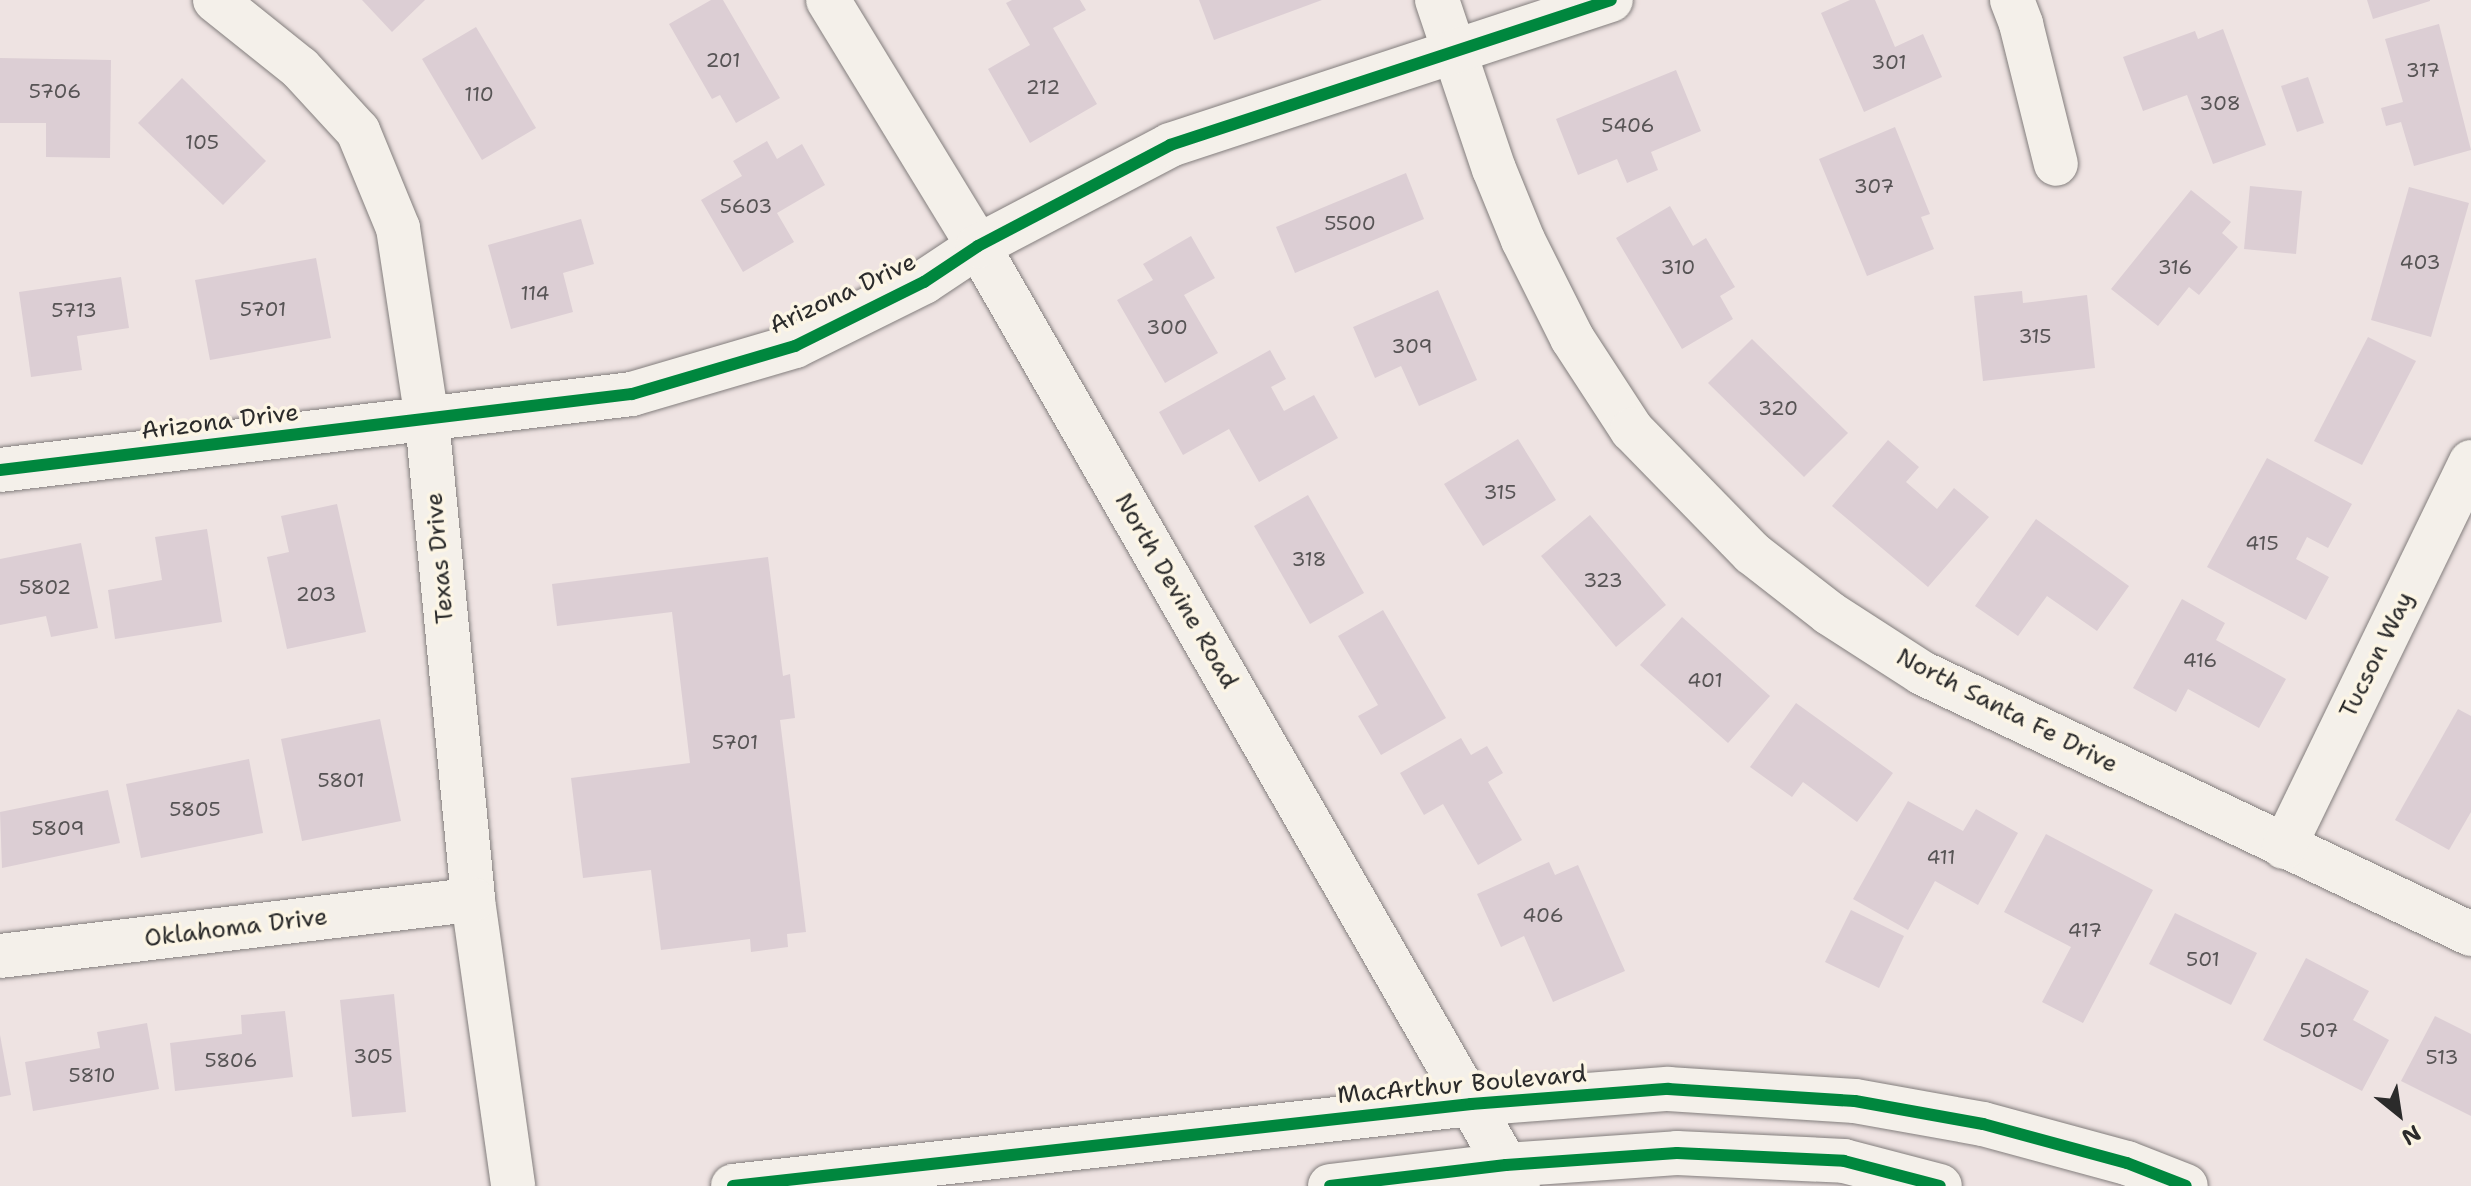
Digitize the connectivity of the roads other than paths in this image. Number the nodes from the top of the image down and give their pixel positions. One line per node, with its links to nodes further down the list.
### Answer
1 (215, 0): 9 (street, Texas Drive)
2 (828, 0): 8 (street, North Devine Road)
3 (1437, 0): 6 (street, North Santa Fe Drive)
4 (1611, 0): 6 (street, Arizona Drive)
5 (2012, 0): 7 (street)
6 (1454, 52): 8 (street, Arizona Drive); 12 (street, North Santa Fe Drive)
7 (2056, 164)
8 (978, 246): 9 (street, Arizona Drive); 16 (street, North Devine Road)
9 (427, 420): 11 (street, Arizona Drive); 13 (street, Texas Drive)
10 (2471, 462): 12 (street, Tucson Way)
11 (0, 470)
12 (2284, 847): 14 (street, North Santa Fe Drive)
13 (473, 900): 15 (street, Oklahoma Drive); 18 (street, Texas Drive)
14 (2471, 934)
15 (0, 956)
16 (1471, 1104): 17 (street, North Devine Road); 19 (street, MacArthur Boulevard); 22 (street, MacArthur Boulevard)
17 (1512, 1176): 20 (street); 21 (street)
18 (513, 1186)
19 (733, 1186)
20 (1330, 1186)
21 (1940, 1186)
22 (2186, 1186)

